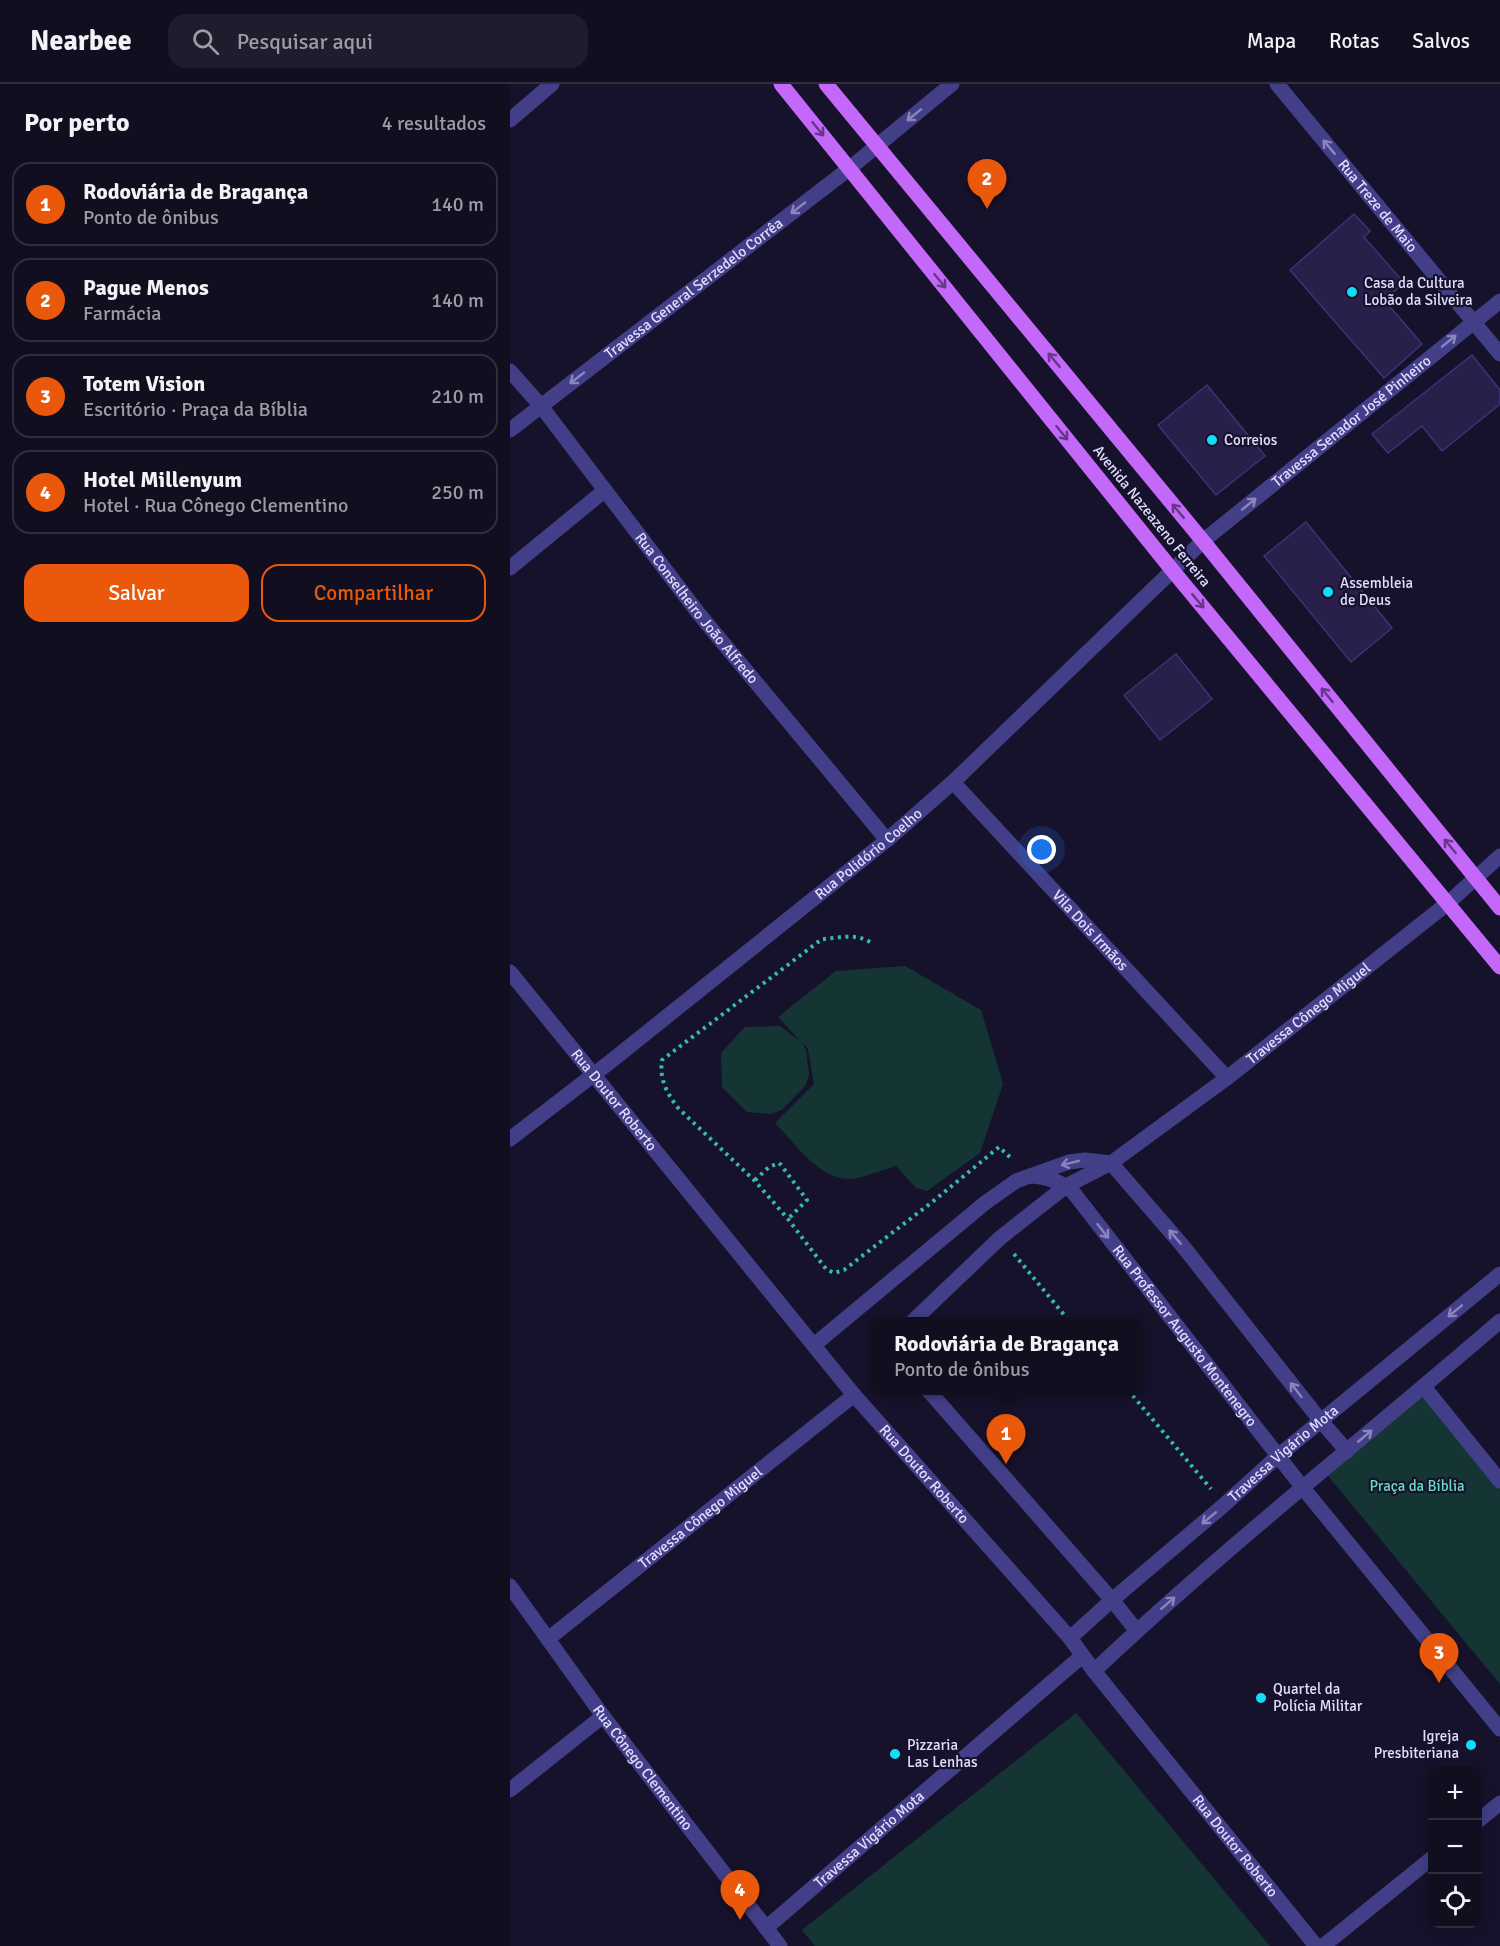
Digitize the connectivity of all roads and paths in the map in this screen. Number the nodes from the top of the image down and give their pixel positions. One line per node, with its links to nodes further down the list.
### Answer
1 (552, 84): 6 (street)
2 (781, 84): 8 (main road, Avenida Nazeazeno Ferreira, one-way to 8)
3 (826, 84): 7 (main road, Avenida Nazeazeno Ferreira)
4 (952, 84): 7 (street, Travessa General Serzedelo Corrêa, one-way to 7)
5 (1277, 84): 10 (street, Rua Treze de Maio, one-way to 5)
6 (510, 120)
7 (876, 145): 8 (street, Travessa General Serzedelo Corrêa); 16 (main road, Avenida Nazeazeno Ferreira, one-way to 7)
8 (850, 168): 13 (street, Travessa General Serzedelo Corrêa, one-way to 13); 18 (main road, Avenida Nazeazeno Ferreira, one-way to 18)
9 (1500, 300): 10 (street, Travessa Senador José Pinheiro)
10 (1474, 321): 11 (street, Rua Treze de Maio); 16 (street, Travessa Senador José Pinheiro, one-way to 10)
11 (1500, 354)
12 (510, 371): 13 (street, Rua Conselheiro João Alfredo)
13 (541, 406): 14 (street, Travessa General Serzedelo Corrêa); 15 (street, Rua Conselheiro João Alfredo)
14 (510, 430)
15 (604, 491): 17 (street); 20 (street, Rua Conselheiro João Alfredo)
16 (1203, 542): 18 (street, Rua Polidório Coelho); 22 (main road, Avenida Nazeazeno Ferreira, one-way to 16)
17 (510, 568)
18 (1173, 571): 19 (street, Rua Polidório Coelho); 23 (main road, Avenida Nazeazeno Ferreira, one-way to 23)
19 (953, 782): 20 (street, Rua Polidório Coelho); 29 (street, Vila Dois Irmãos)
20 (887, 840): 28 (street, Rua Polidório Coelho)
21 (1500, 856): 22 (street, Travessa Cônego Miguel)
22 (1475, 878): 23 (street, Travessa Cônego Miguel); 24 (main road, Avenida Nazeazeno Ferreira)
23 (1448, 903): 26 (main road, Avenida Nazeazeno Ferreira); 29 (street, Travessa Cônego Miguel)
24 (1500, 908)
25 (870, 942): 33 (path)
26 (1500, 966)
27 (510, 972): 28 (street, Rua Doutor Roberto)
28 (594, 1075): 30 (street, Rua Polidório Coelho); 41 (street, Rua Doutor Roberto)
29 (1227, 1078): 31 (street, Travessa Cônego Miguel)
30 (510, 1139)
31 (1111, 1163): 32 (street, one-way to 32); 34 (street, Travessa Cônego Miguel); 46 (street, one-way to 31)
32 (1031, 1176): 34 (street); 35 (path); 41 (street)
33 (755, 1181): 35 (path); 35 (path)
34 (1066, 1186): 36 (street, Travessa Cônego Miguel); 48 (street, Rua Professor Augusto Montenegro, one-way to 48)
35 (788, 1219)
36 (1000, 1238): 38 (street, Travessa Cônego Miguel); 39 (path)
37 (1500, 1274): 46 (street, Travessa Vigário Mota, one-way to 46)
38 (917, 1317)
39 (1066, 1317)
40 (1500, 1321): 42 (street)
41 (814, 1345): 43 (street, Rua Doutor Roberto)
42 (1424, 1387): 47 (street, one-way to 42); 49 (street)
43 (854, 1395): 55 (street, Rua Doutor Roberto); 56 (street, Travessa Cônego Miguel)
44 (932, 1395): 53 (street)
45 (1132, 1395): 51 (path)
46 (1320, 1420): 47 (street); 48 (street, Travessa Vigário Mota)
47 (1347, 1451): 50 (street)
48 (1278, 1456): 50 (street, Rua Professor Augusto Montenegro); 51 (street, Travessa Vigário Mota)
49 (1500, 1481)
50 (1303, 1488): 54 (street, one-way to 50); 60 (street)
51 (1224, 1505): 53 (street, Travessa Vigário Mota, one-way to 53)
52 (510, 1586): 56 (street, Rua Cônego Clementino)
53 (1112, 1600): 54 (street); 55 (street, Travessa Vigário Mota)
54 (1137, 1631): 58 (street)
55 (1070, 1638): 57 (street, Rua Doutor Roberto)
56 (548, 1639): 59 (street, Rua Cônego Clementino)
57 (1082, 1656): 58 (street, Rua Doutor Roberto); 65 (street, Travessa Vigário Mota)
58 (1094, 1671): 67 (street, Rua Doutor Roberto)
59 (603, 1716): 61 (street); 65 (street, Rua Cônego Clementino)
60 (1500, 1729)
61 (510, 1790)
62 (1500, 1803): 63 (street)
63 (1479, 1820)
64 (1428, 1861): 68 (street)
65 (766, 1928): 66 (street, Rua Cônego Clementino)
66 (780, 1946)
67 (1316, 1946)
68 (1323, 1946)

